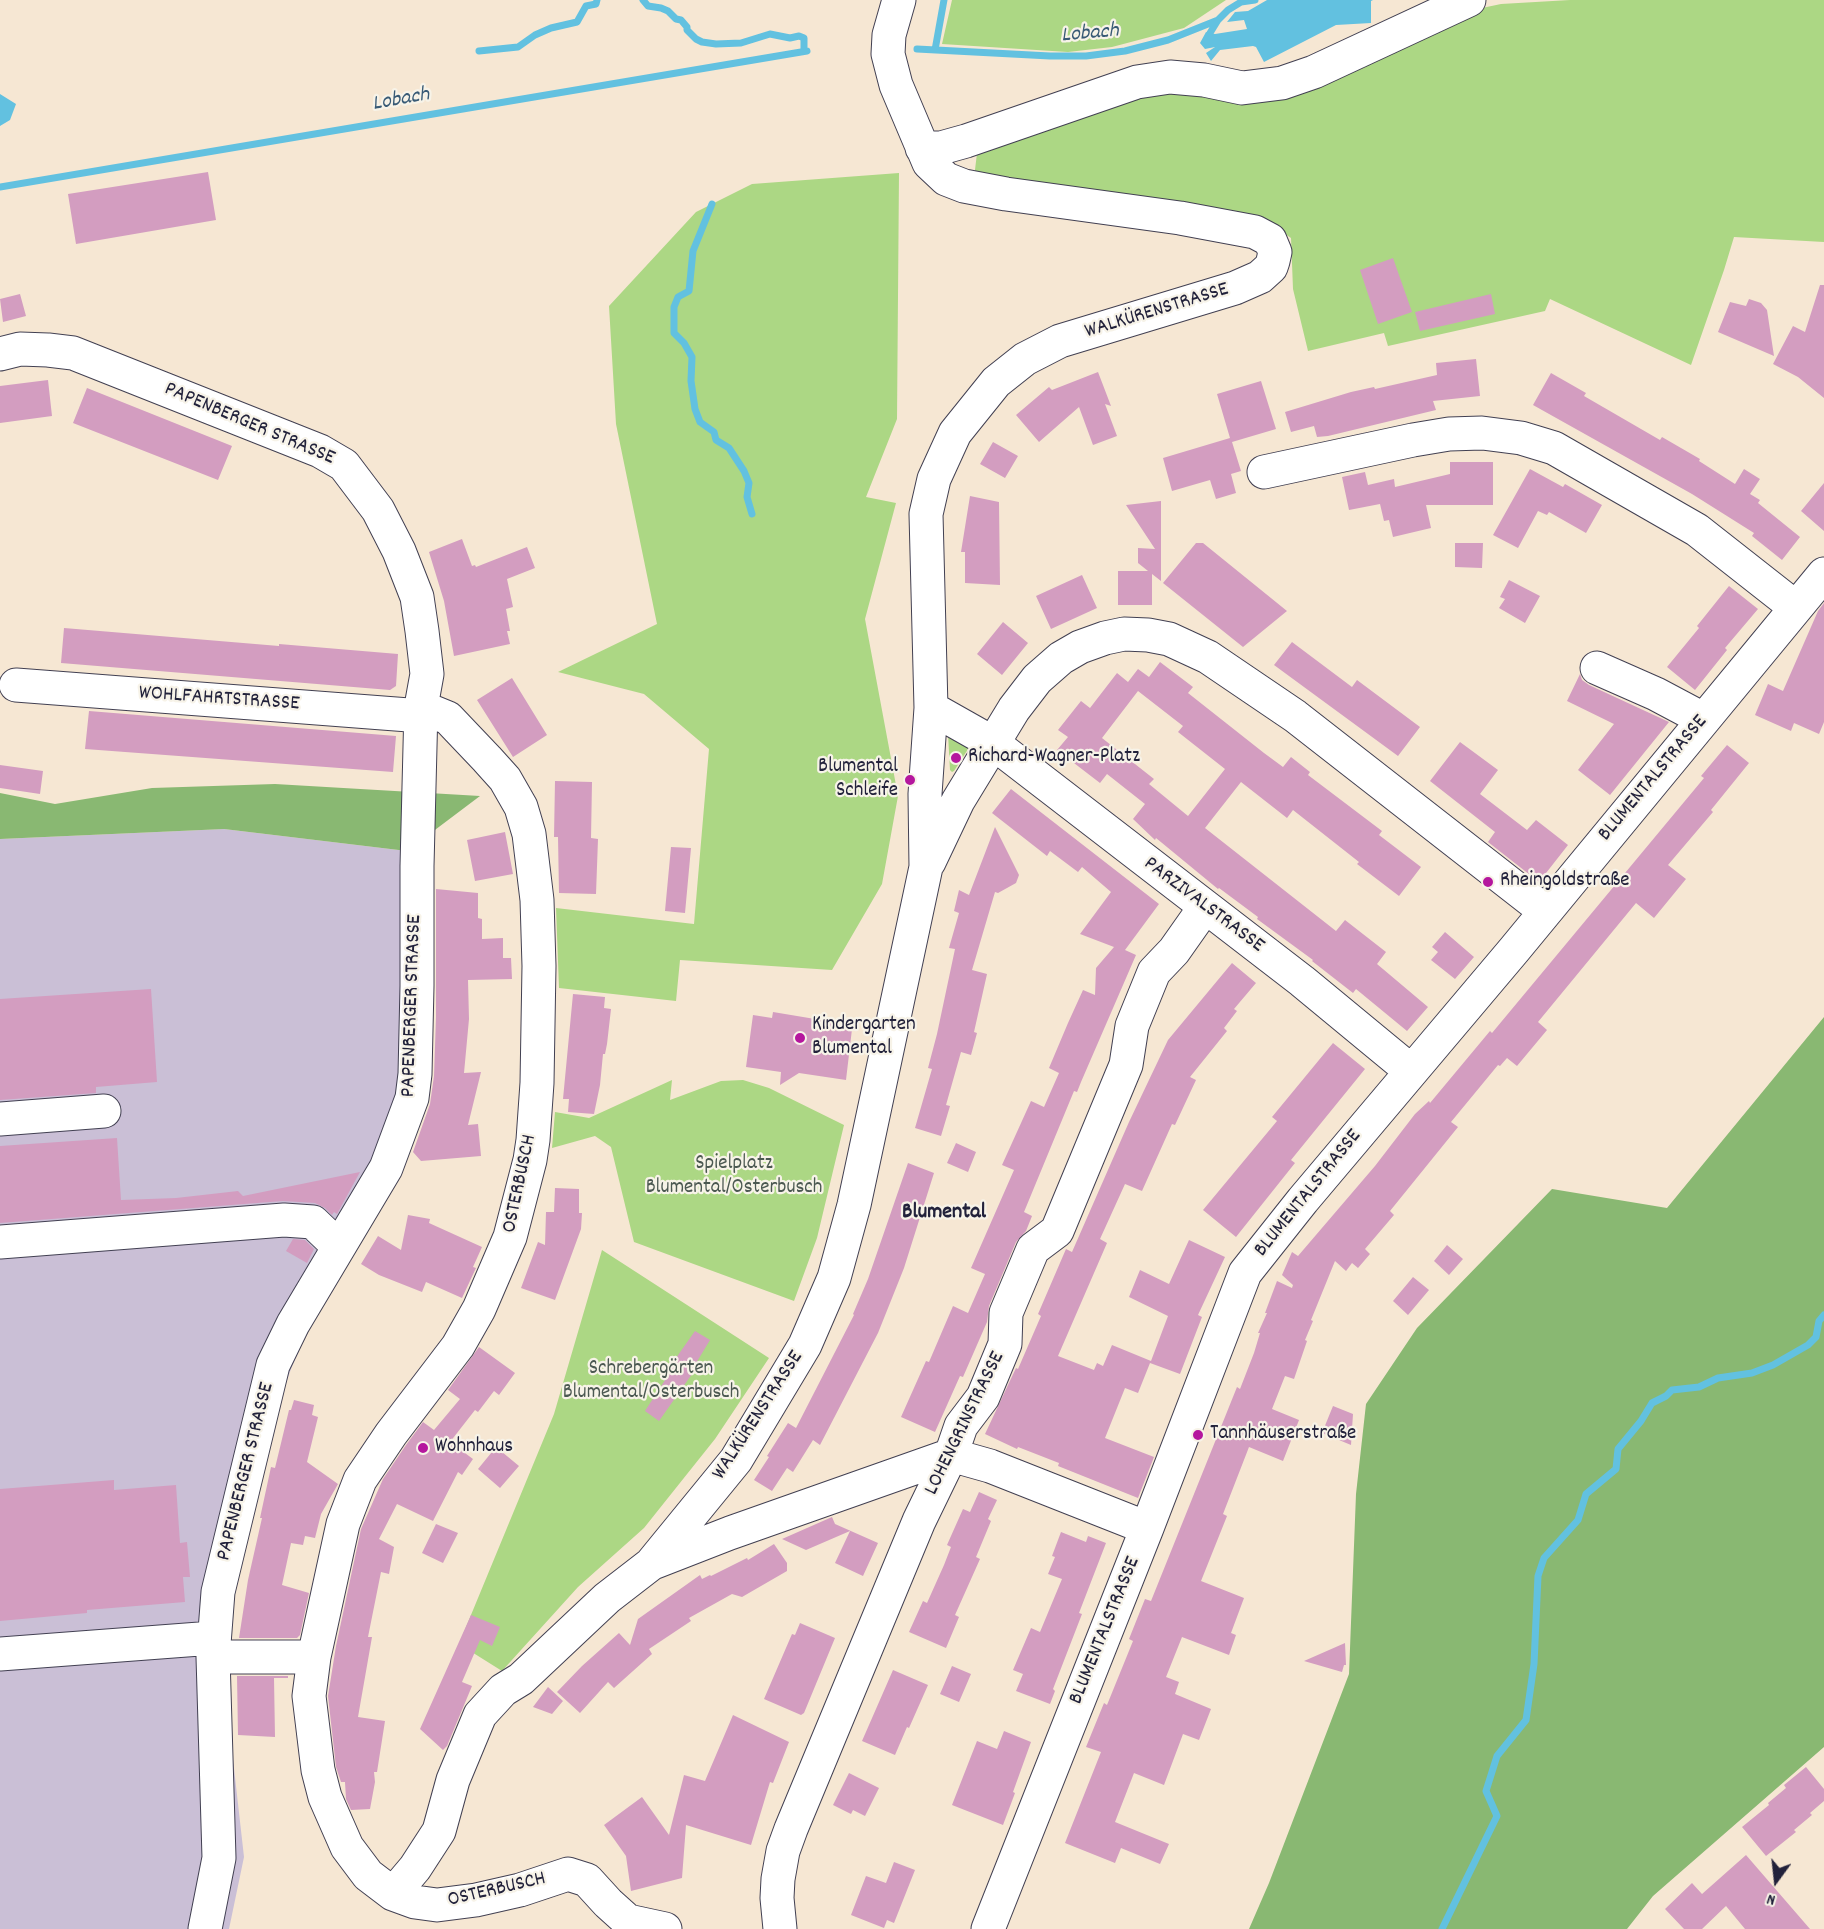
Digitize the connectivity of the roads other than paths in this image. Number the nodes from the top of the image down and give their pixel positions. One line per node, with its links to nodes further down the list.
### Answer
1 (899, 0): 3 (street)
2 (1469, 0): 3 (street)
3 (922, 148): 10 (street, WALKÜRENSTRASSE)
4 (0, 354): 11 (street, PAPENBERGER STRASSE)
5 (1264, 472): 7 (street)
6 (1824, 574): 7 (street, BLUMENTALSTRASSE)
7 (1795, 607): 12 (street, BLUMENTALSTRASSE)
8 (1598, 668): 12 (street)
9 (16, 685): 11 (street, WOHLFAHRTSTRASSE)
10 (931, 708): 13 (street); 14 (street, WALKÜRENSTRASSE)
11 (421, 712): 23 (street, PAPENBERGER STRASSE); 29 (street, OSTERBUSCH)
12 (1703, 719): 18 (street, BLUMENTALSTRASSE)
13 (993, 743): 15 (street, WALKÜRENSTRASSE); 17 (street, PARZIVALSTRASSE); 18 (street)
14 (925, 794): 15 (street); 16 (street, WALKÜRENSTRASSE)
15 (958, 801): 16 (street, WALKÜRENSTRASSE)
16 (926, 867): 26 (street, WALKÜRENSTRASSE)
17 (1204, 907): 19 (street, PARZIVALSTRASSE); 24 (street, LOHENGRINSTRASSE)
18 (1545, 911): 19 (street, BLUMENTALSTRASSE)
19 (1411, 1071): 25 (street, BLUMENTALSTRASSE)
20 (104, 1111): 21 (street)
21 (0, 1119)
22 (0, 1242): 23 (street)
23 (339, 1246): 27 (street, PAPENBERGER STRASSE)
24 (951, 1455): 25 (street); 26 (street); 33 (street, LOHENGRINSTRASSE)
25 (1147, 1528): 34 (street, BLUMENTALSTRASSE)
26 (651, 1564): 30 (street, WALKÜRENSTRASSE)
27 (213, 1647): 28 (street); 29 (street); 31 (street, PAPENBERGER STRASSE)
28 (0, 1654)
29 (314, 1657): 30 (street, OSTERBUSCH)
30 (393, 1894): 32 (street, OSTERBUSCH)
31 (205, 1929)
32 (665, 1929)
33 (780, 1929)
34 (988, 1929)

